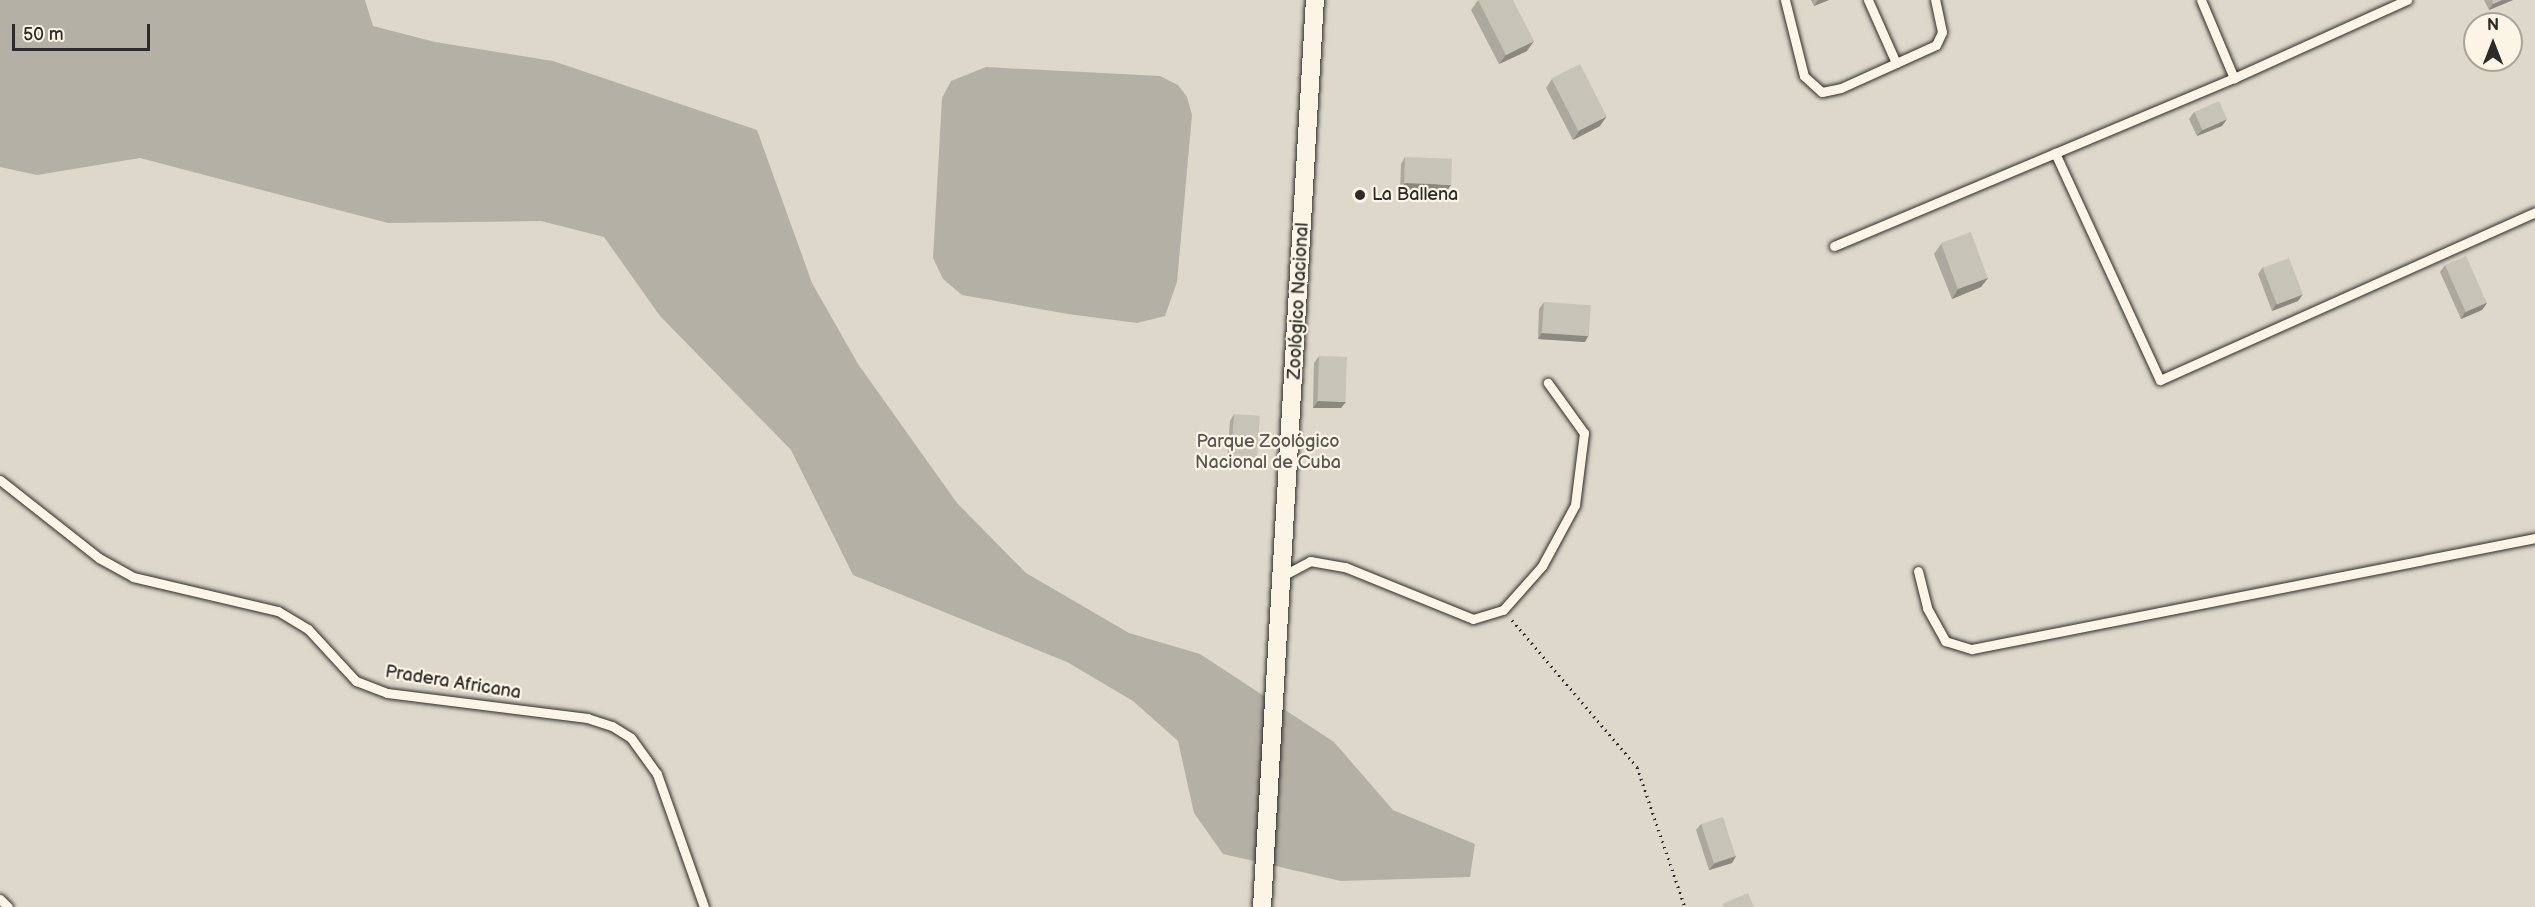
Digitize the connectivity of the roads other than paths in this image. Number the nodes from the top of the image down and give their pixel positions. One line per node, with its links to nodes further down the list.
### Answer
1 (1315, 0): 16 (street, Zoológico Nacional)
2 (1785, 0): 7 (lane)
3 (1868, 0): 7 (lane)
4 (1935, 0): 7 (lane)
5 (2201, 0): 8 (lane)
6 (2407, 0): 8 (lane)
7 (1896, 63)
8 (2234, 78): 9 (lane)
9 (2055, 153): 10 (lane); 11 (lane)
10 (2535, 212)
11 (1834, 246)
12 (1548, 383): 16 (lane)
13 (0, 480): 19 (lane, Pradera Africana)
14 (2535, 538): 15 (lane)
15 (1918, 571)
16 (1284, 575): 20 (street, Zoológico Nacional)
17 (0, 899): 18 (lane)
18 (8, 907)
19 (704, 907)
20 (1262, 907)

